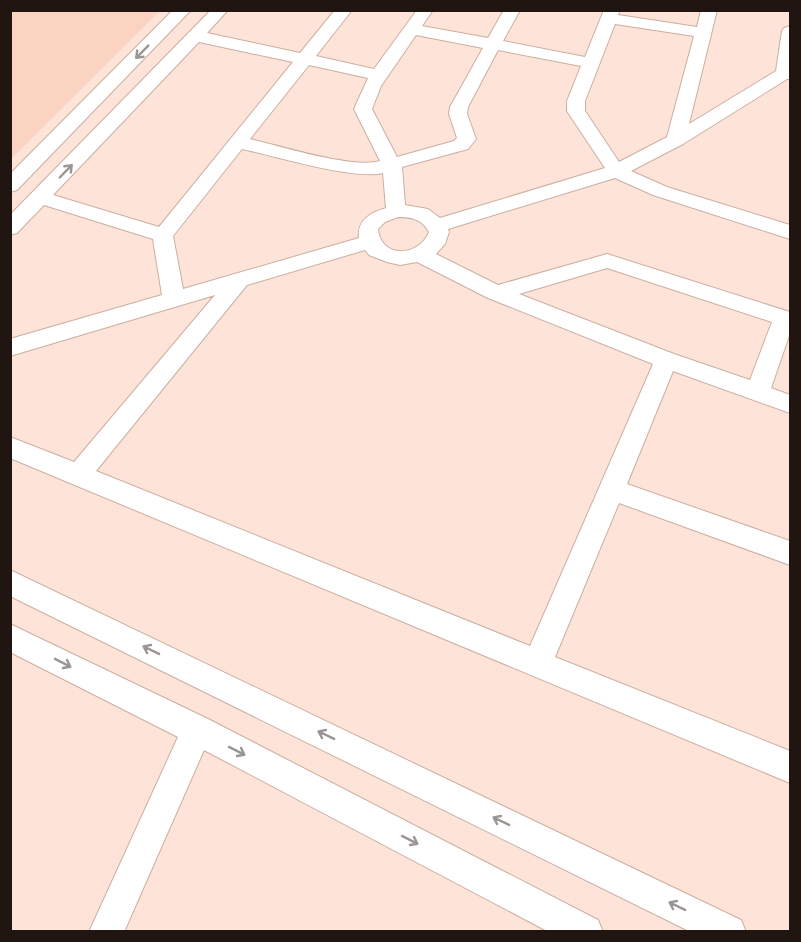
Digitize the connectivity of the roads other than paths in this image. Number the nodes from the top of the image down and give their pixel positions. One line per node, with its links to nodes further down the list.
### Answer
1 (183, 10): 21 (street, one-way to 21)
2 (220, 10): 11 (street)
3 (344, 10): 13 (street)
4 (425, 10): 8 (street)
5 (512, 10): 12 (street)
6 (709, 10): 10 (street)
7 (610, 14): 10 (street); 14 (street)
8 (412, 29): 12 (street); 16 (street)
9 (790, 31): 15 (street)
10 (703, 33): 17 (street)
11 (196, 36): 13 (street); 22 (street, one-way to 11)
12 (494, 44): 14 (street); 19 (street)
13 (306, 59): 16 (street); 18 (street)
14 (591, 63): 20 (street)
15 (787, 74): 17 (street)
16 (380, 75): 19 (street)
17 (676, 140): 20 (street)
18 (237, 142): 19 (street); 27 (street)
19 (392, 166): 23 (street)
20 (616, 171): 24 (street); 26 (street)
21 (10, 186)
22 (40, 197): 25 (street); 27 (street)
23 (396, 211): 24 (street); 28 (street)
24 (436, 225): 29 (street)
25 (10, 228)
26 (790, 232)
27 (163, 235): 32 (street)
28 (368, 242): 29 (street); 30 (street)
29 (420, 255): 31 (street)
30 (239, 281): 32 (street); 39 (street)
31 (496, 293): 33 (street); 35 (street)
32 (174, 299): 34 (street)
33 (788, 319): 36 (street)
34 (10, 348)
35 (666, 360): 36 (street); 40 (street)
36 (757, 392): 37 (street)
37 (790, 404)
38 (10, 447): 39 (street)
39 (78, 475): 44 (street)
40 (613, 490): 41 (street); 44 (street)
41 (790, 553)
42 (10, 582): 49 (street, one-way to 42)
43 (10, 637): 45 (street, one-way to 45)
44 (538, 663): 46 (street)
45 (197, 730): 47 (street); 48 (street, one-way to 48)
46 (790, 767)
47 (106, 932)
48 (586, 932)
49 (729, 932)

